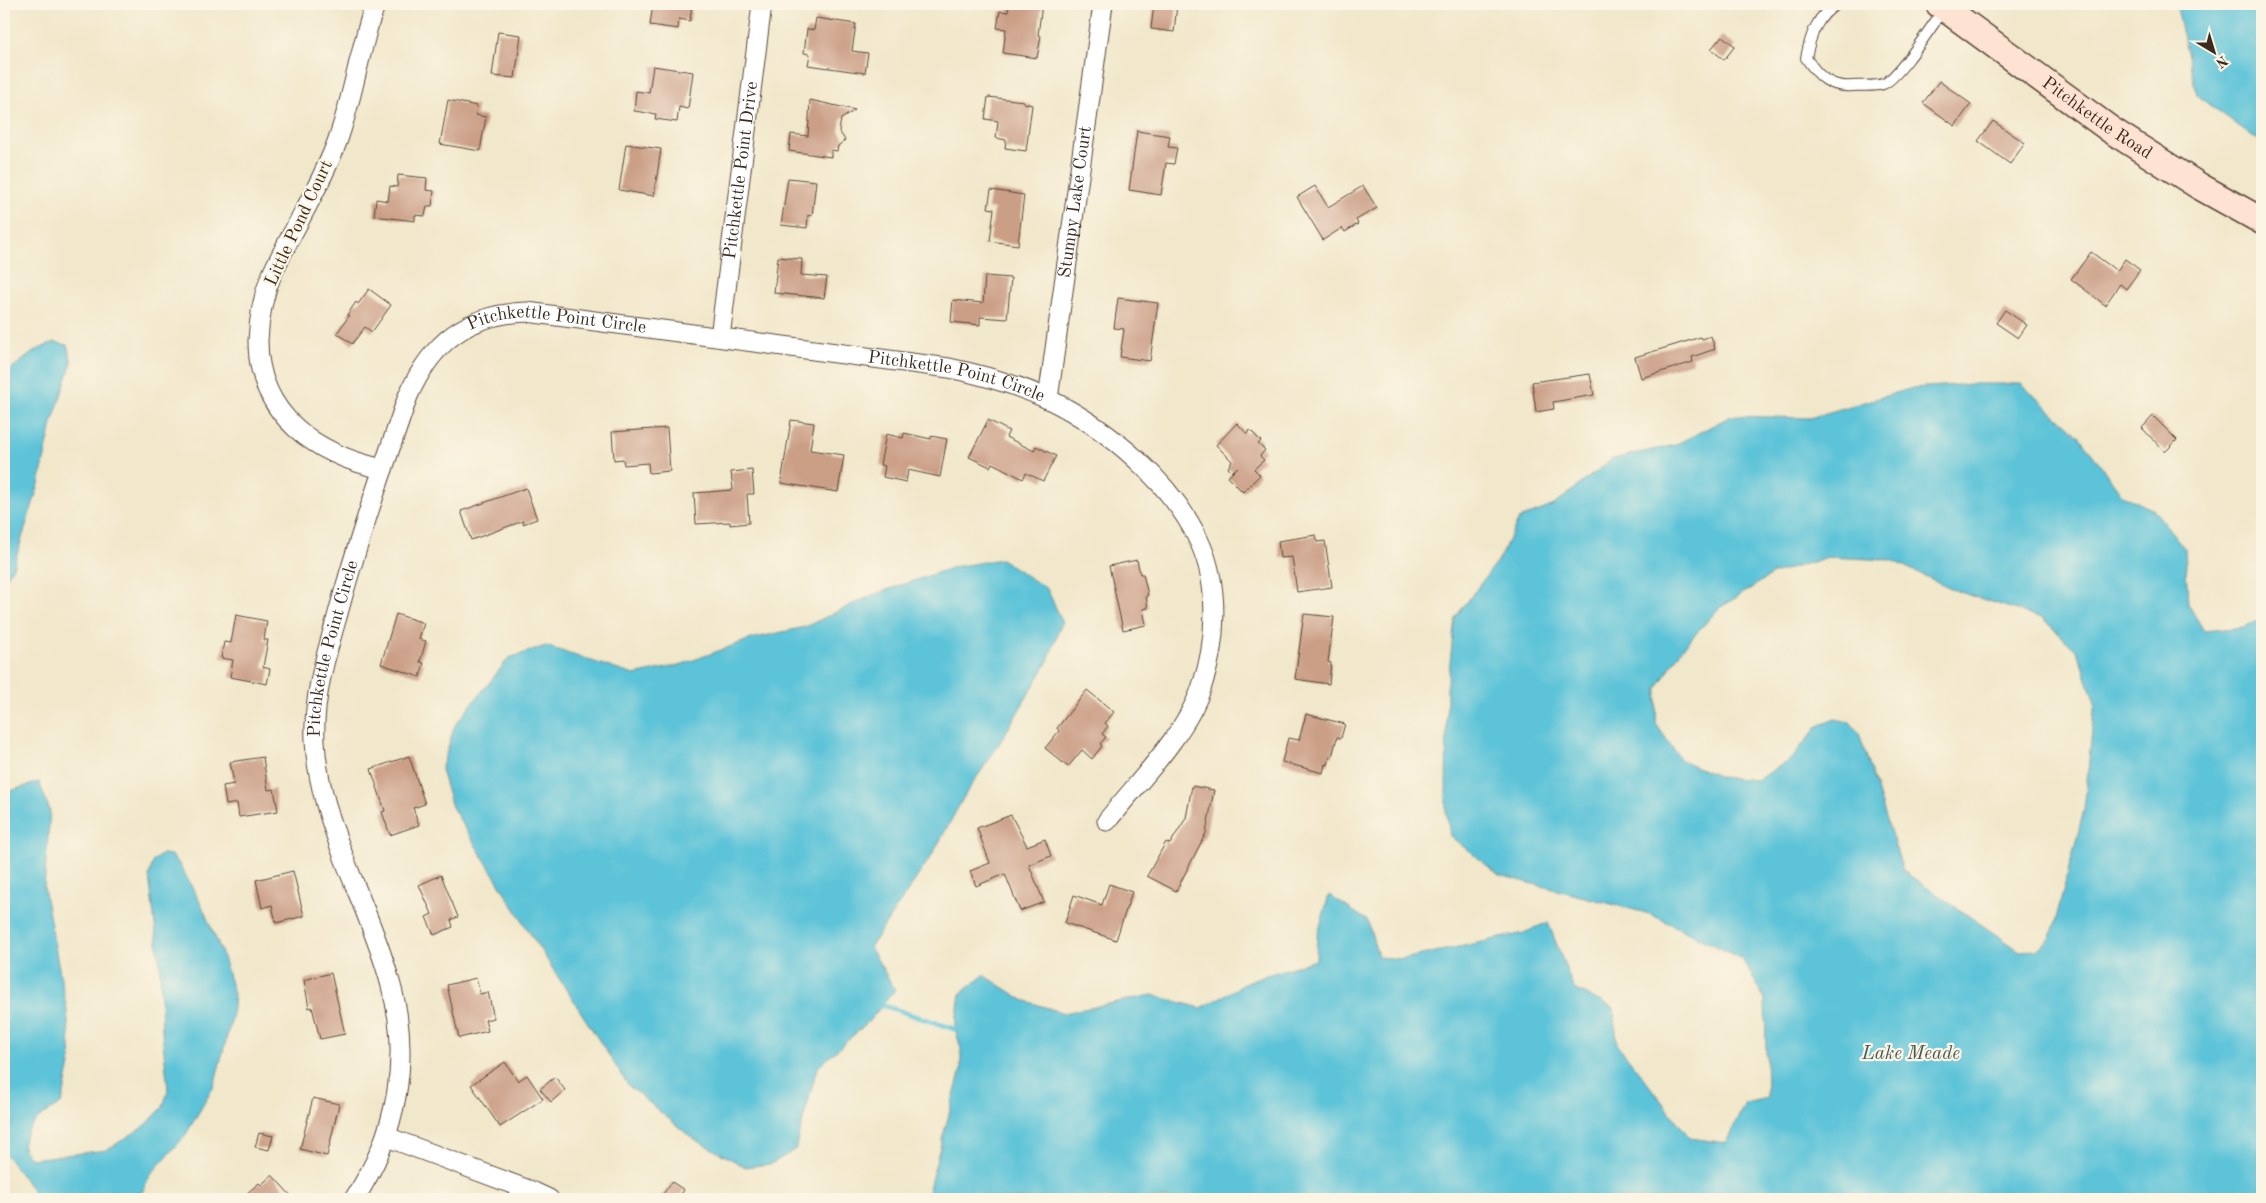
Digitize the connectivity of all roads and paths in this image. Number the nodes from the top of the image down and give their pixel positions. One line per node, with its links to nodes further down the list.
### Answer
1 (376, 4): 9 (street, Little Pond Court)
2 (762, 4): 7 (street, Pitchkettle Point Drive)
3 (1103, 4): 8 (street, Stumpy Lake Court)
4 (1838, 4): 5 (lane)
5 (1942, 6): 6 (main road, Pitchkettle Road)
6 (2262, 221)
7 (720, 337): 8 (street, Pitchkettle Point Circle); 9 (street, Pitchkettle Point Circle)
8 (1048, 399): 10 (street, Pitchkettle Point Circle)
9 (383, 470): 11 (street, Pitchkettle Point Circle)
10 (1107, 822)
11 (386, 1137): 12 (street, Pitchkettle Point Circle); 13 (street)
12 (354, 1199)
13 (549, 1199)

